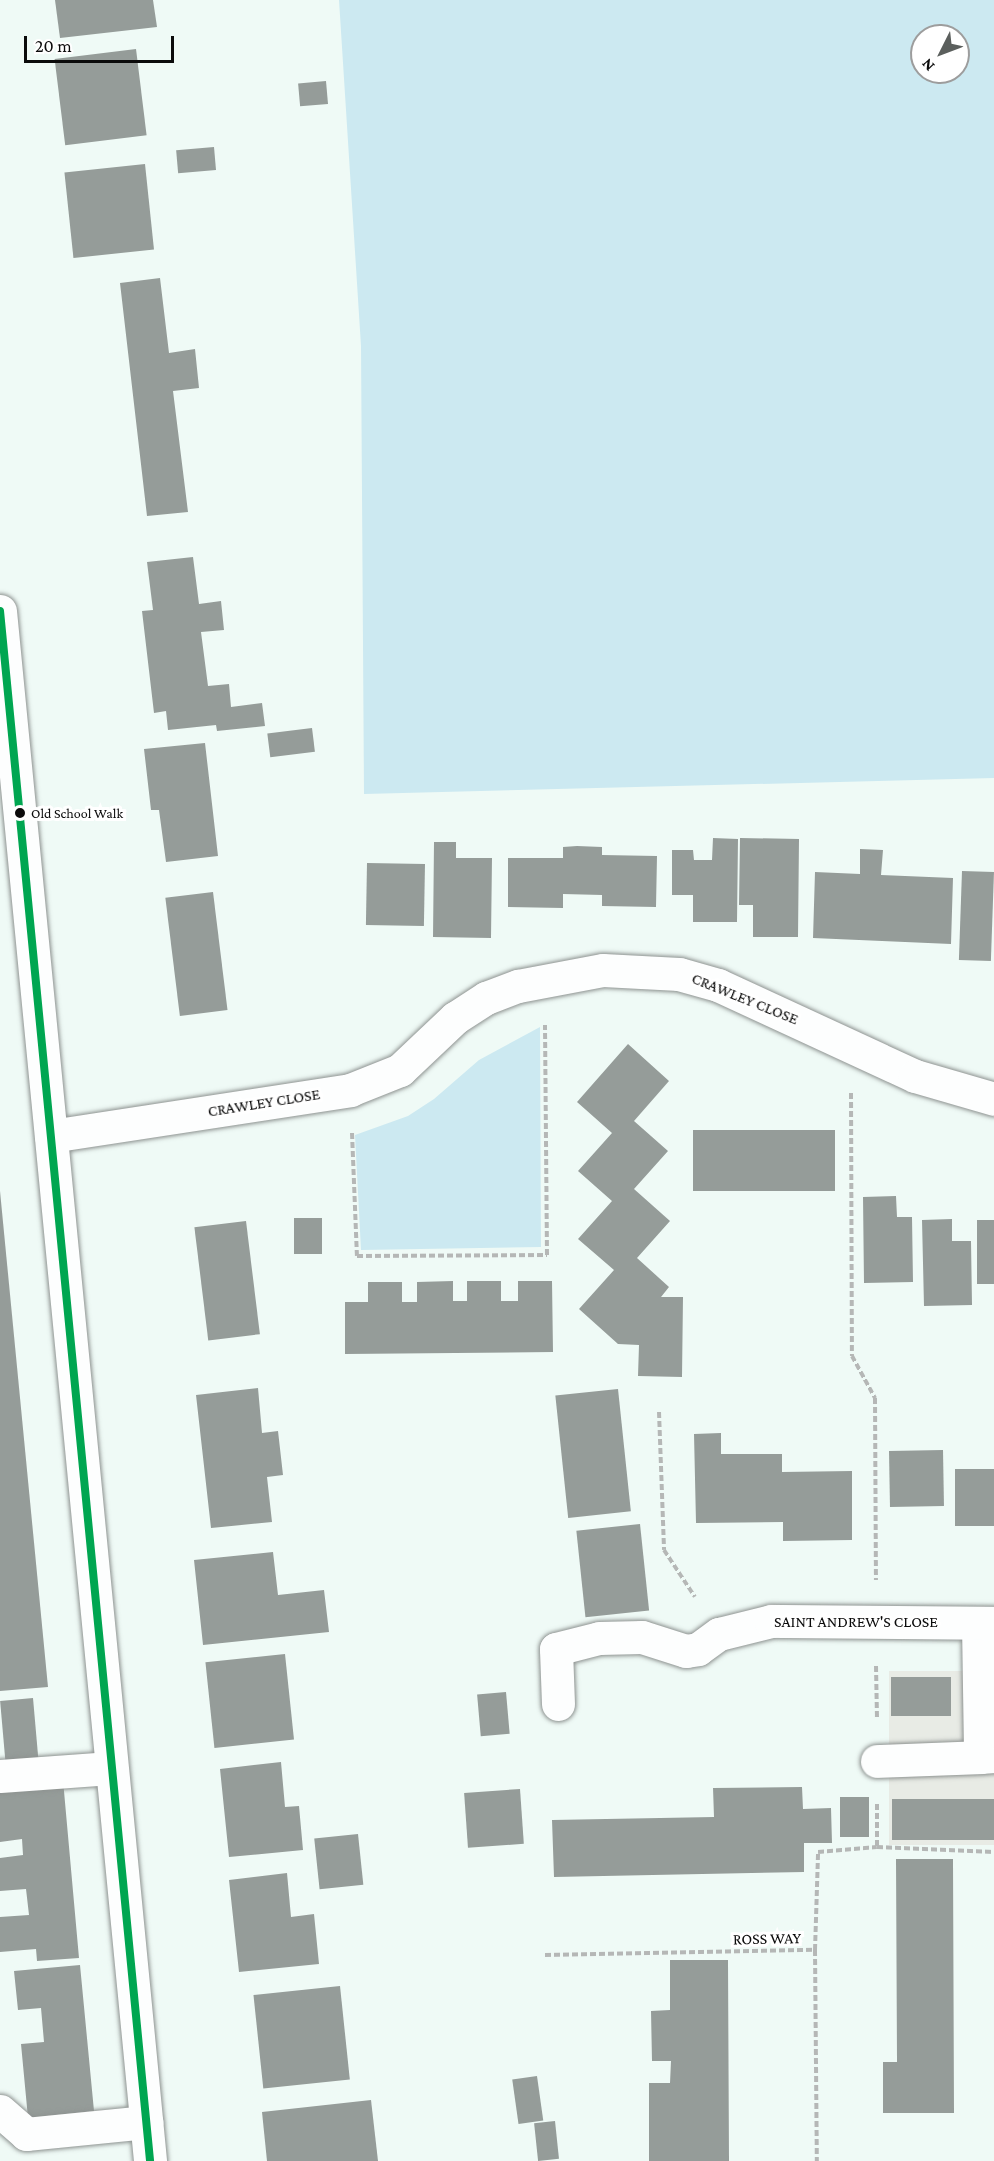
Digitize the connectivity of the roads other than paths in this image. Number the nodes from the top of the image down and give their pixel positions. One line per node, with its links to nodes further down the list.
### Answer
1 (0, 611): 2 (street)
2 (11, 831): 4 (street)
3 (994, 1100): 4 (street, CRAWLEY CLOSE)
4 (51, 1136): 9 (street)
5 (986, 1623): 6 (street, SAINT ANDREW'S CLOSE); 7 (street)
6 (558, 1704)
7 (987, 1757): 8 (street)
8 (877, 1761)
9 (111, 1768): 10 (street); 12 (street)
10 (0, 1776)
11 (0, 2111): 12 (street)
12 (146, 2122): 13 (street)
13 (150, 2161)

